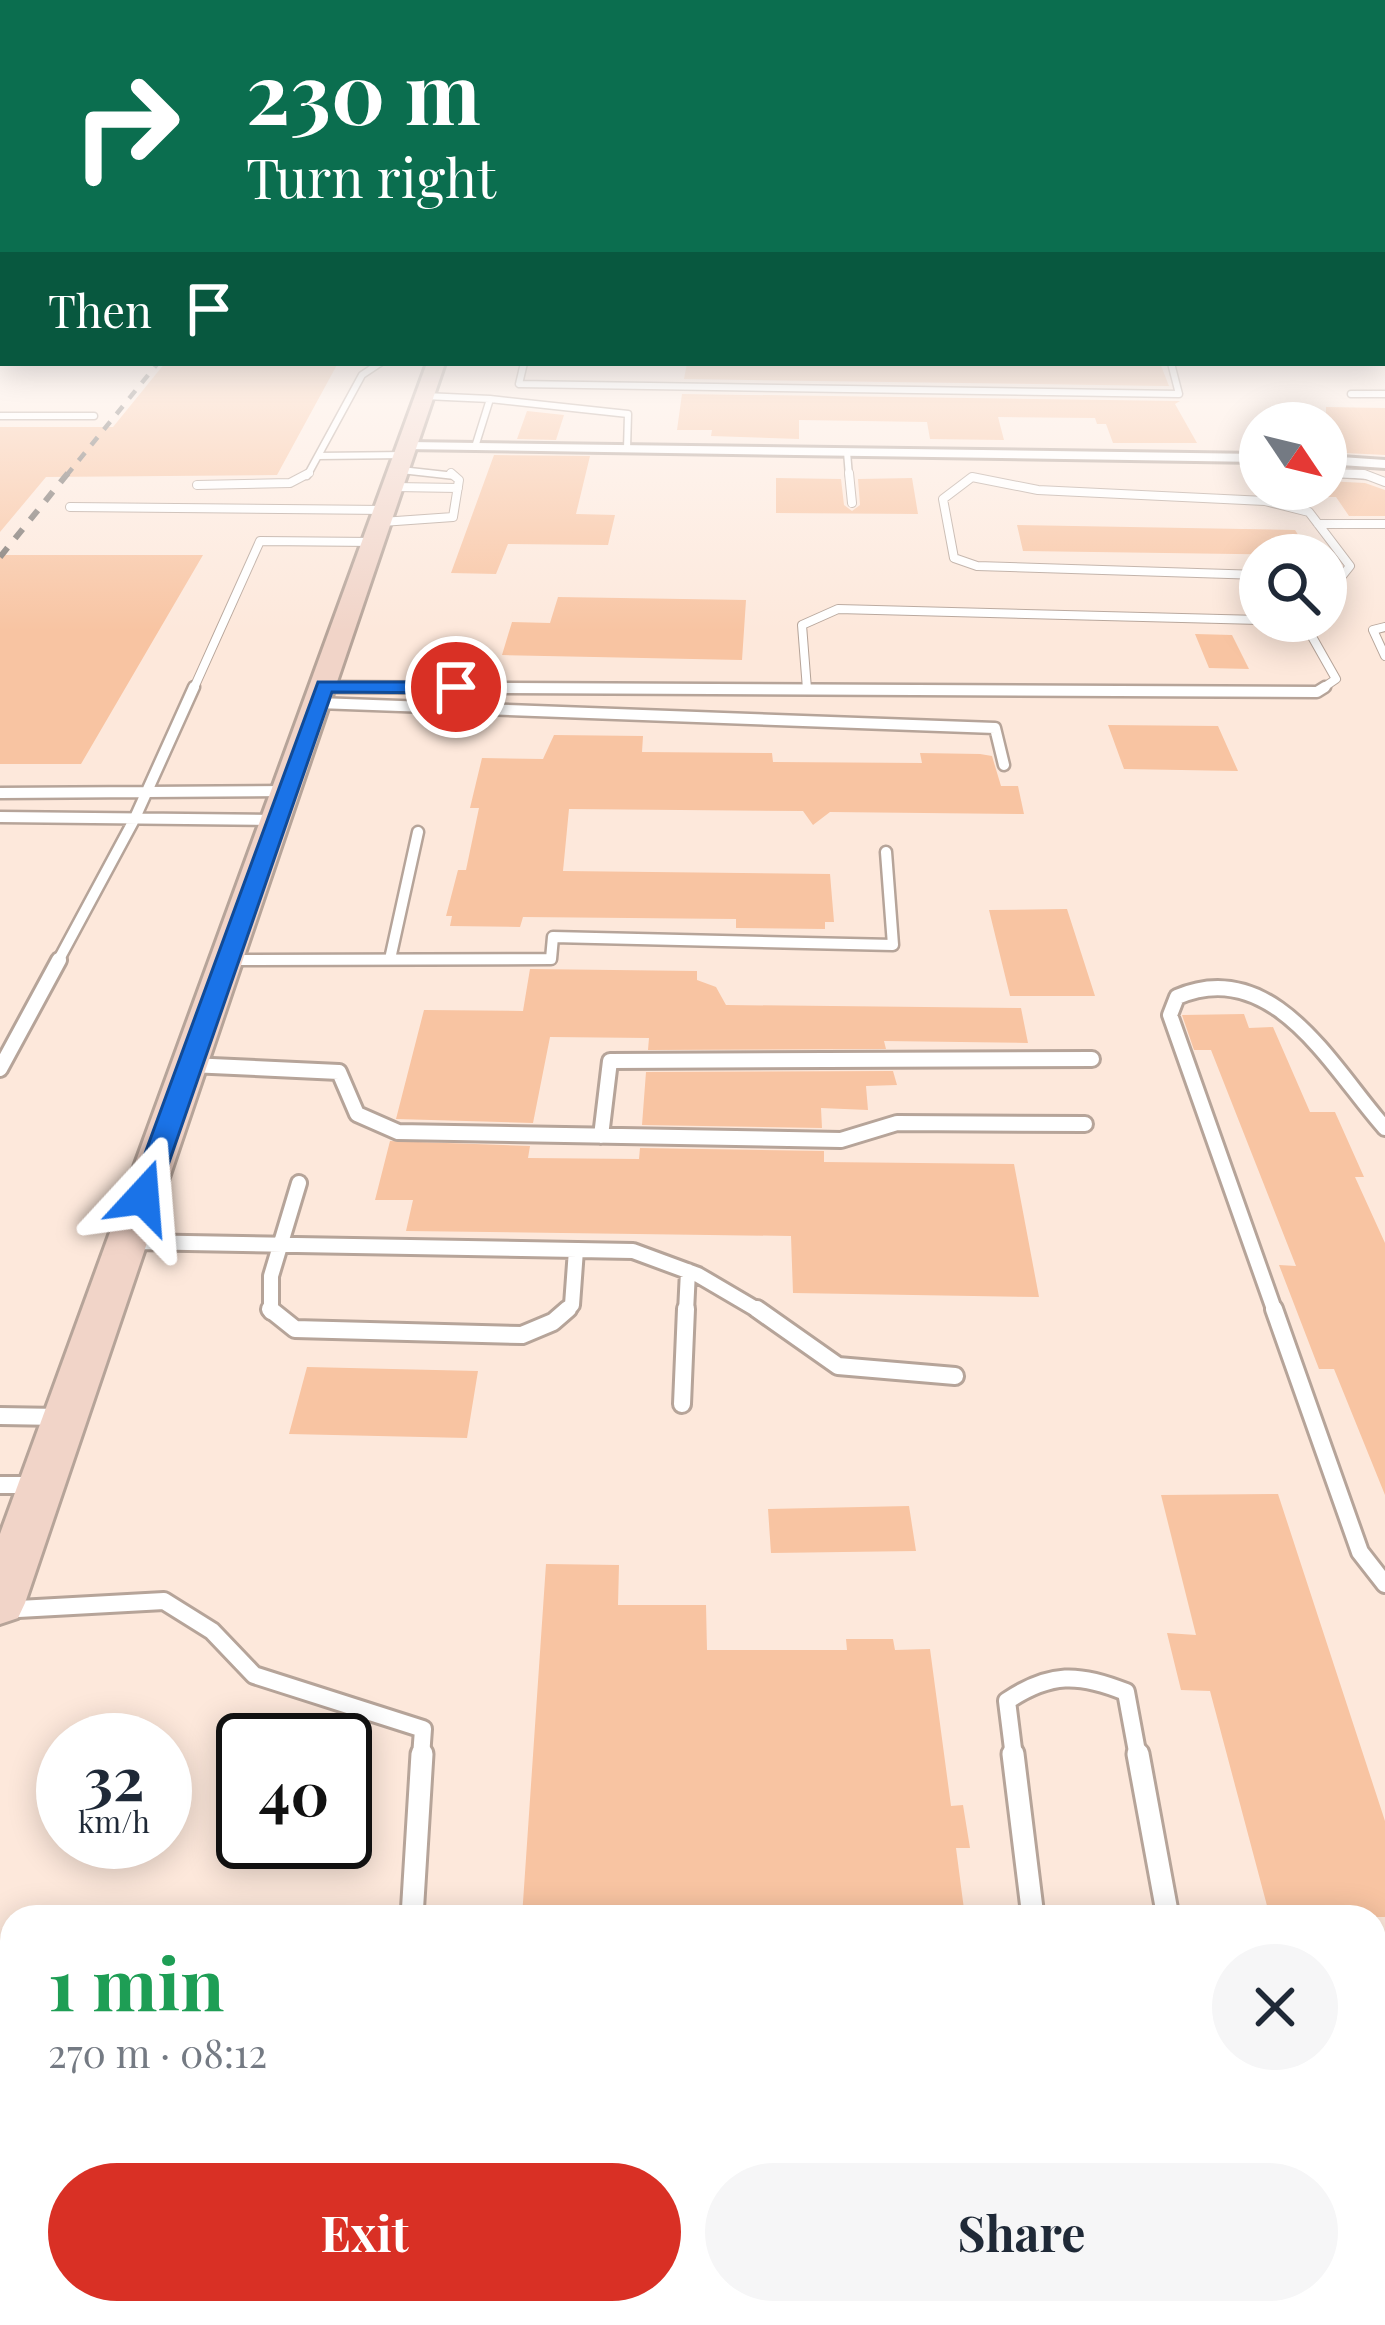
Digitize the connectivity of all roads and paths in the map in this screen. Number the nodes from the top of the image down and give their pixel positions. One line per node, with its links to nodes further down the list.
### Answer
1 (0, 416): 2 (lane)
2 (94, 416)
3 (340, 416): 11 (lane)
4 (418, 416): 20 (street)
5 (485, 416): 7 (lane)
6 (628, 416): 8 (lane)
7 (475, 447): 8 (street); 20 (street)
8 (627, 449): 9 (street)
9 (848, 452): 10 (street); 21 (lane)
10 (969, 454): 12 (street); 16 (lane)
11 (318, 456): 18 (lane); 20 (lane)
12 (1239, 458)
13 (1347, 461): 14 (street)
14 (1385, 464)
15 (1347, 474): 17 (lane)
16 (971, 477): 23 (lane); 26 (lane)
17 (1385, 482)
18 (197, 484)
19 (458, 488): 20 (lane); 20 (lane); 20 (lane)
20 (393, 490): 22 (lane); 32 (street); 34 (lane)
21 (852, 503)
22 (70, 507)
23 (1318, 524): 24 (lane); 25 (lane)
24 (1385, 524)
25 (1326, 534)
26 (1239, 573)
27 (1239, 619): 31 (lane)
28 (1385, 627): 30 (lane)
29 (1315, 642): 31 (lane)
30 (1385, 656)
31 (807, 689): 32 (lane)
32 (321, 695): 33 (lane); 36 (street)
33 (1004, 765)
34 (147, 791): 35 (lane); 36 (lane); 38 (lane)
35 (0, 793)
36 (284, 806): 38 (lane); 42 (street)
37 (0, 817): 38 (lane)
38 (134, 820): 45 (lane)
39 (418, 832): 41 (lane)
40 (886, 852): 41 (lane)
41 (390, 959): 42 (lane)
42 (227, 960): 44 (street)
43 (1092, 1059): 48 (lane)
44 (190, 1065): 48 (lane); 50 (street)
45 (0, 1069)
46 (1085, 1124): 48 (lane)
47 (1385, 1128): 60 (lane)
48 (601, 1136)
49 (298, 1183): 51 (lane)
50 (128, 1242): 51 (lane); 57 (street)
51 (280, 1245): 52 (lane); 52 (lane)
52 (576, 1250): 53 (lane)
53 (688, 1271): 54 (lane); 55 (lane)
54 (956, 1376)
55 (682, 1404)
56 (0, 1416): 57 (lane)
57 (65, 1417): 59 (street)
58 (0, 1485): 59 (lane)
59 (41, 1485): 61 (street)
60 (1385, 1584)
61 (0, 1606): 62 (lane)
62 (413, 1905)
63 (1032, 1905): 64 (lane)
64 (1166, 1905)

